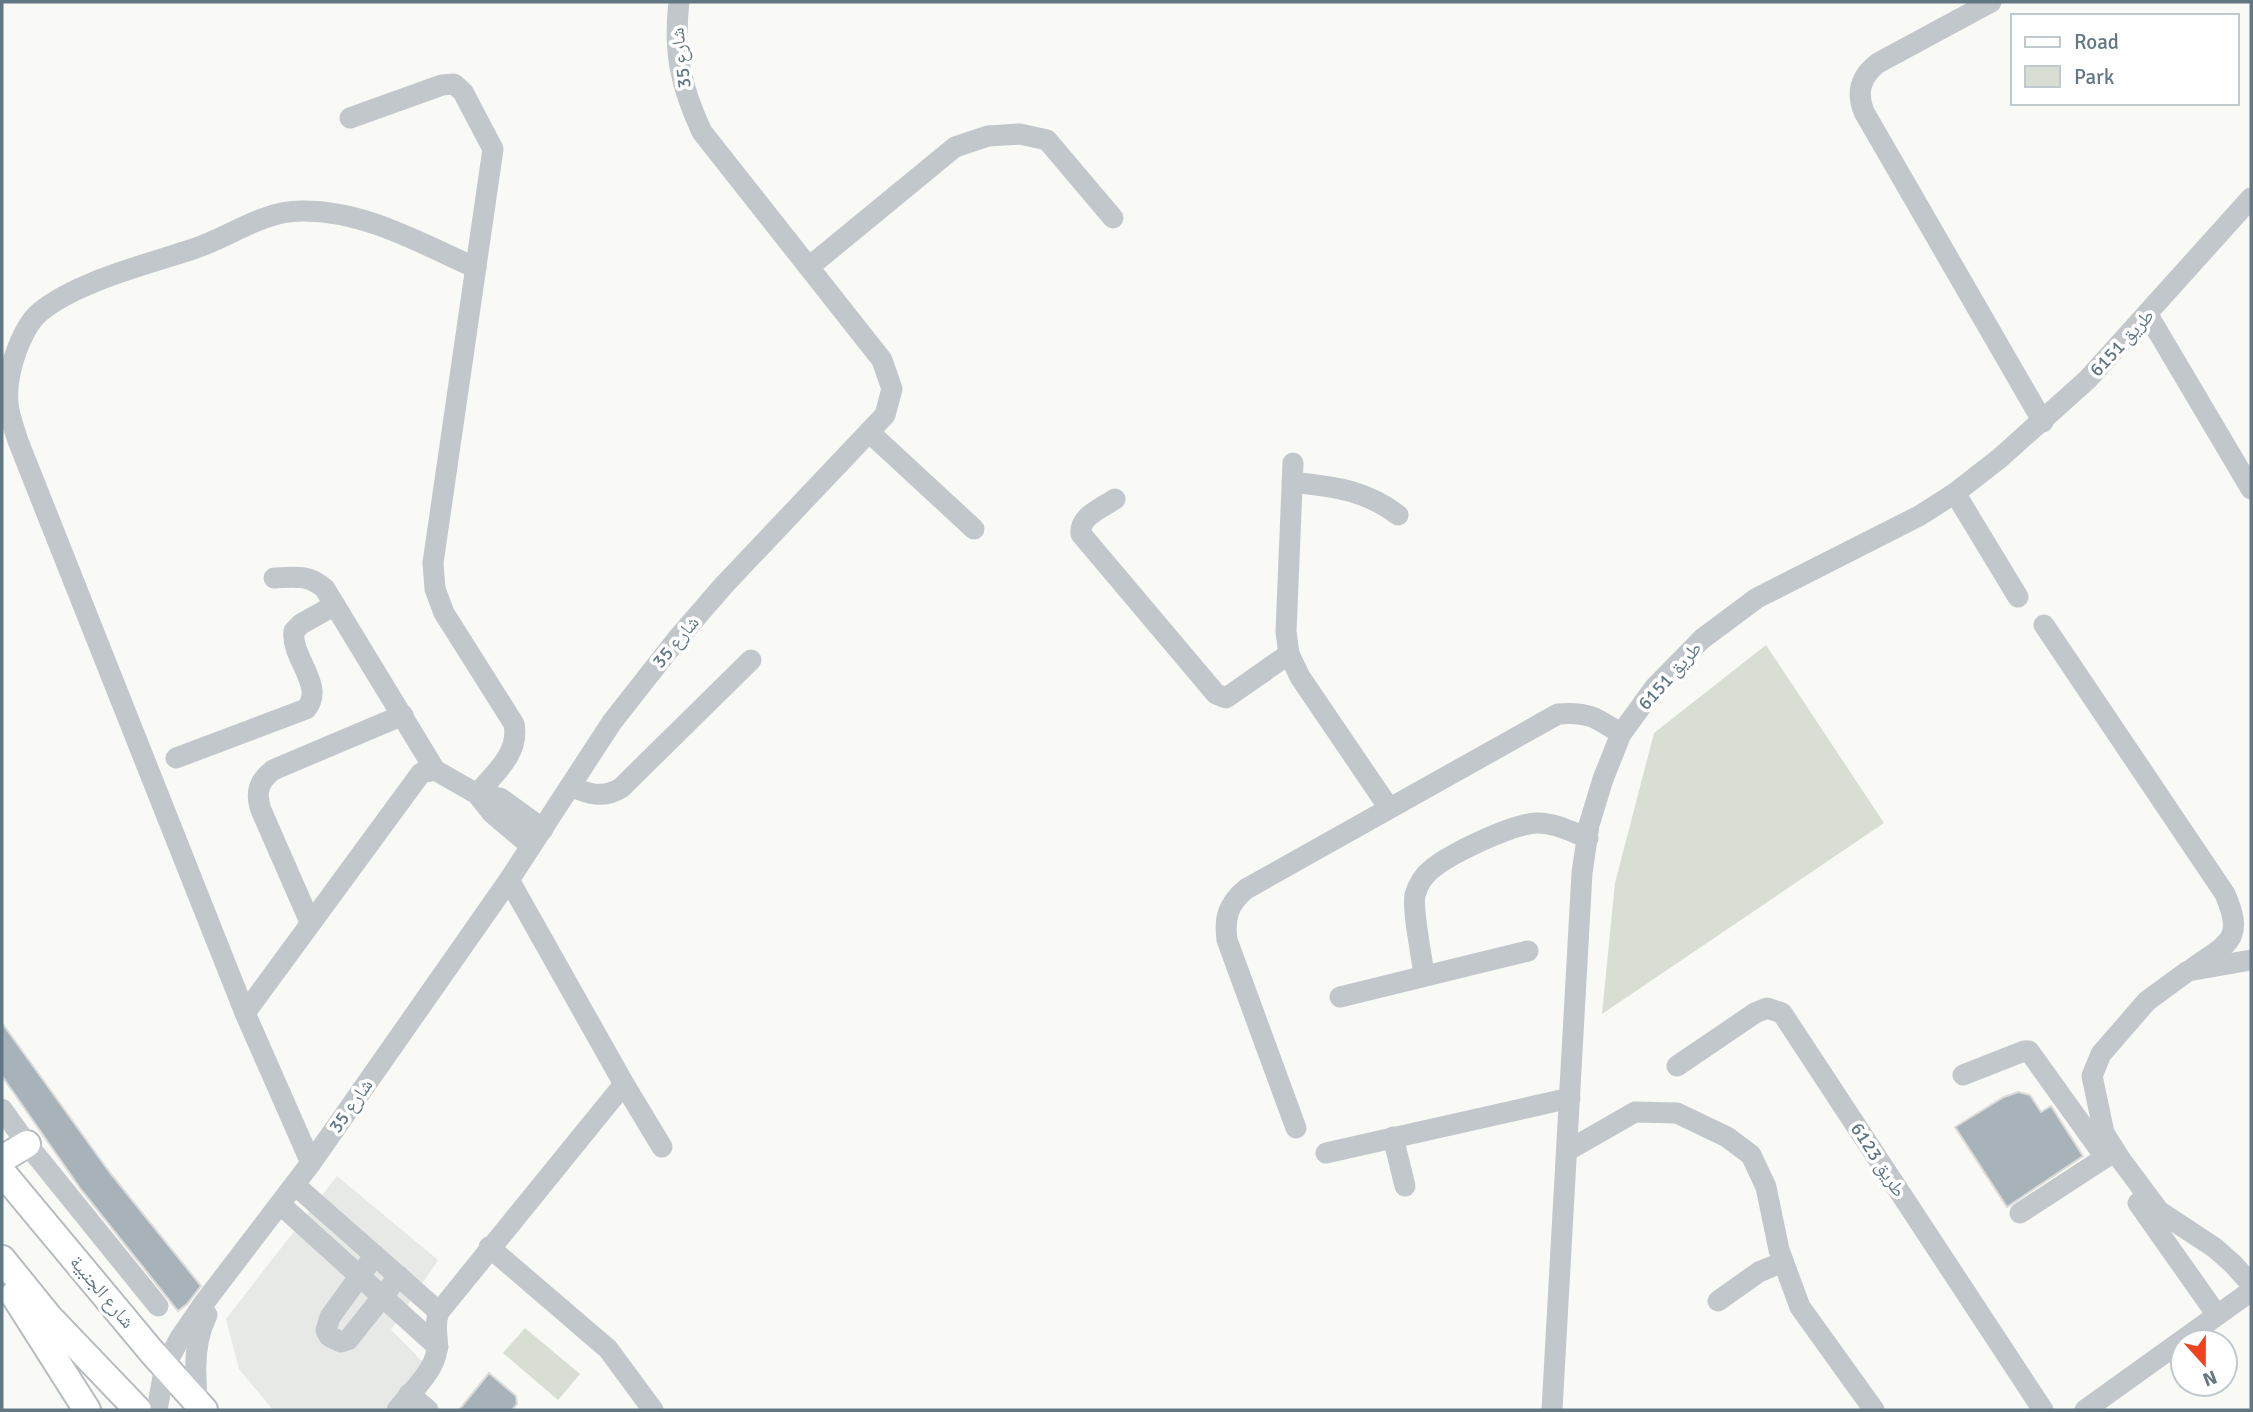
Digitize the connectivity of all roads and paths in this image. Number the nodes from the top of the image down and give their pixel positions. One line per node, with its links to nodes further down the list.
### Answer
1 (679, 2): 6 (street, شارع 35)
2 (1991, 2): 9 (street)
3 (350, 118): 7 (street)
4 (2251, 198): 8 (street, طريق 6151)
5 (1113, 218): 6 (street)
6 (809, 267): 10 (street, شارع 35)
7 (476, 268): 27 (street); 38 (street)
8 (2148, 315): 9 (street, طريق 6151); 11 (street)
9 (2043, 422): 12 (street, طريق 6151)
10 (869, 432): 15 (street); 26 (street, شارع 35)
11 (2251, 489)
12 (1955, 493): 17 (street); 23 (street, طريق 6151)
13 (1115, 499): 20 (street)
14 (1398, 515): 20 (street)
15 (974, 529)
16 (274, 578): 18 (street)
17 (2018, 597)
18 (335, 605): 22 (street); 24 (street)
19 (2044, 625): 35 (street)
20 (1289, 654): 28 (street)
21 (751, 660): 26 (street)
22 (403, 715): 25 (street); 32 (street)
23 (1621, 734): 28 (street); 30 (street)
24 (176, 758)
25 (435, 770): 27 (street); 32 (street)
26 (570, 786): 29 (street, شارع 35)
27 (477, 794): 29 (street)
28 (1389, 808): 44 (street)
29 (537, 837): 31 (street, شارع 35)
30 (1588, 838): 36 (street); 42 (street)
31 (509, 880): 41 (street); 52 (street, شارع 35)
32 (310, 922): 38 (street)
33 (1528, 951): 36 (street)
34 (2251, 960): 35 (street)
35 (2188, 971): 65 (street)
36 (1424, 975): 37 (street)
37 (1340, 998)
38 (244, 1013): 52 (street)
39 (1677, 1066): 84 (street, طريق 6123)
40 (1963, 1075): 50 (street)
41 (624, 1084): 47 (street); 58 (street)
42 (1570, 1098): 45 (street); 48 (street)
43 (2, 1109): 46 (street)
44 (1296, 1128)
45 (1393, 1137): 49 (street); 55 (street)
46 (27, 1144): 51 (main road); 70 (street)
47 (662, 1147)
48 (1567, 1151): 61 (street); 82 (street)
49 (1325, 1153)
50 (2106, 1157): 57 (street); 72 (street)
51 (2, 1159)
52 (311, 1163): 54 (street, شارع 35)
53 (2, 1172): 74 (main road, شارع الجنبية)
54 (295, 1185): 56 (street, شارع 35); 59 (street)
55 (1405, 1186)
56 (281, 1205): 63 (street); 66 (street, شارع 35)
57 (2020, 1213)
58 (489, 1247): 71 (street); 81 (street)
59 (375, 1255): 63 (street); 64 (street)
60 (2, 1259): 78 (main road)
61 (1783, 1262): 69 (street); 83 (street)
62 (2, 1276): 77 (main road)
63 (361, 1276): 68 (street); 68 (street)
64 (399, 1276): 68 (street); 71 (street)
65 (2251, 1284)
66 (217, 1287): 74 (street, شارع 35); 76 (street, شارع 35)
67 (2251, 1291): 72 (street)
68 (383, 1296): 73 (street)
69 (1718, 1301)
70 (158, 1306)
71 (439, 1312): 73 (street)
72 (2217, 1315): 85 (street)
73 (438, 1347): 75 (street)
74 (166, 1366): 76 (main road, شارع الجنبية); 79 (street, شارع 35)
75 (403, 1402): 80 (street)
76 (199, 1408)
77 (88, 1410)
78 (138, 1410)
79 (156, 1410)
80 (428, 1410)
81 (653, 1410)
82 (1552, 1410)
83 (1874, 1410)
84 (2043, 1410)
85 (2085, 1410)

